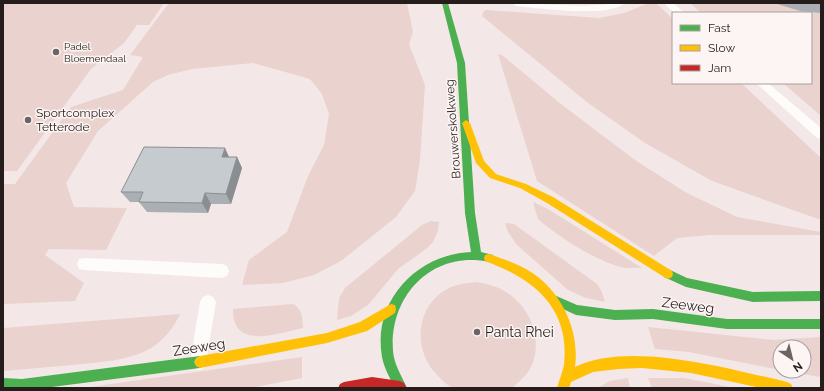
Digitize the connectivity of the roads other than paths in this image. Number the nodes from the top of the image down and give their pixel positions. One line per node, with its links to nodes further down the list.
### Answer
1 (445, 3): 7 (main road, Brouwerskolkweg)
2 (516, 3): 3 (lane)
3 (621, 3)
4 (668, 3): 5 (lane)
5 (679, 12)
6 (762, 84): 8 (lane)
7 (466, 123): 9 (main road, Brouwerskolkweg); 12 (main road)
8 (821, 135)
9 (476, 255): 13 (main road); 15 (main road)
10 (84, 264): 11 (lane)
11 (222, 271)
12 (821, 296)
13 (554, 300): 16 (main road, Zeeweg); 18 (main road)
14 (208, 302): 17 (lane)
15 (391, 309): 17 (main road, Zeeweg); 21 (main road)
16 (821, 324)
17 (198, 362): 19 (main road, Zeeweg)
18 (568, 377): 22 (main road); 23 (main road)
19 (3, 384)
20 (344, 388): 21 (main road)
21 (401, 388)
22 (563, 388)
23 (787, 388)

